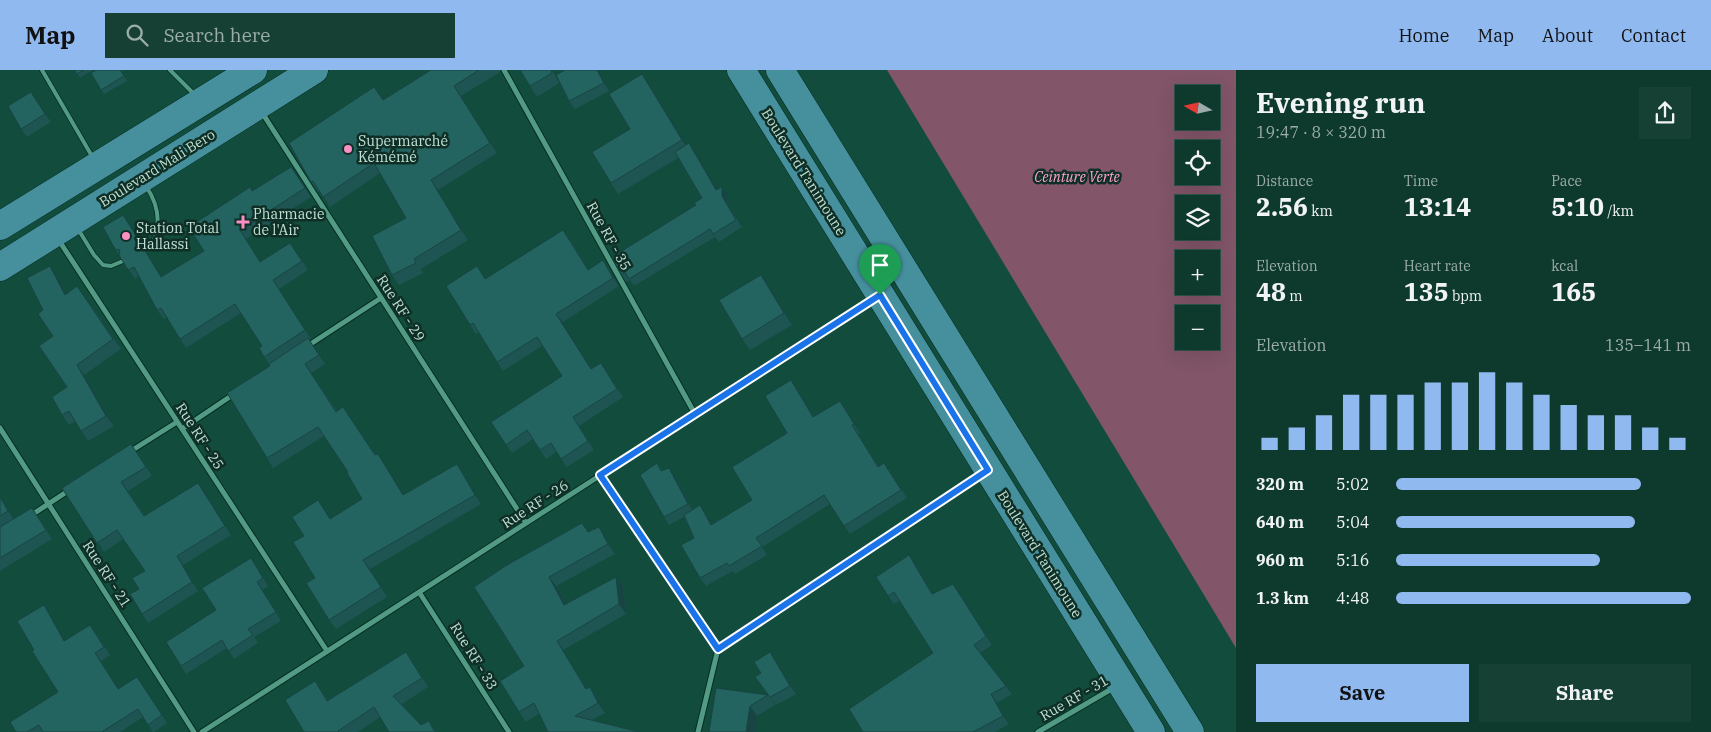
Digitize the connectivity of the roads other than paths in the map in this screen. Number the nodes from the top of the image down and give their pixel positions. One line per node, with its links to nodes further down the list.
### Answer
1 (42, 70): 12 (lane)
2 (170, 70): 8 (lane)
3 (253, 70): 8 (main road)
4 (314, 70): 9 (main road, Boulevard Mali Bero)
5 (504, 70): 25 (street, Rue RF - 35)
6 (741, 70): 17 (main road, Boulevard Tanimoune)
7 (780, 70): 14 (main road)
8 (202, 102): 10 (main road)
9 (257, 106): 11 (main road, Boulevard Mali Bero); 22 (street, Rue RF - 29)
10 (174, 120): 11 (main road); 12 (main road)
11 (191, 146): 13 (main road, Boulevard Mali Bero)
12 (98, 166): 15 (main road)
13 (142, 178): 16 (main road, Boulevard Mali Bero); 18 (lane)
14 (874, 221): 17 (main road); 46 (main road)
15 (0, 226)
16 (64, 227): 19 (lane); 20 (main road, Boulevard Mali Bero); 26 (street, Rue RF - 25)
17 (845, 238): 21 (main road, Boulevard Tanimoune)
18 (145, 249)
19 (123, 261)
20 (0, 266)
21 (880, 295): 25 (street, Rue RF - 26); 30 (main road, Boulevard Tanimoune)
22 (381, 298): 23 (street); 35 (street, Rue RF - 29)
23 (298, 353)
24 (240, 391): 28 (street)
25 (695, 414): 31 (street, Rue RF - 26)
26 (177, 422): 28 (street, Rue RF - 25); 29 (street)
27 (0, 428): 33 (street, Rue RF - 21)
28 (182, 429): 38 (street, Rue RF - 25)
29 (129, 452)
30 (988, 470): 37 (street); 39 (main road, Boulevard Tanimoune)
31 (600, 475): 35 (street, Rue RF - 26); 37 (street)
32 (80, 483): 33 (street)
33 (48, 504): 34 (street); 40 (street, Rue RF - 21)
34 (24, 519)
35 (526, 523): 36 (street, Rue RF - 26)
36 (420, 592): 38 (street, Rue RF - 26); 42 (street, Rue RF - 33)
37 (718, 649): 43 (street)
38 (327, 651): 41 (street, Rue RF - 26)
39 (1121, 683): 44 (street, Rue RF - 31); 45 (main road, Boulevard Tanimoune)
40 (194, 732)
41 (202, 732)
42 (509, 732)
43 (698, 732)
44 (1038, 732)
45 (1152, 732)
46 (1190, 732)

